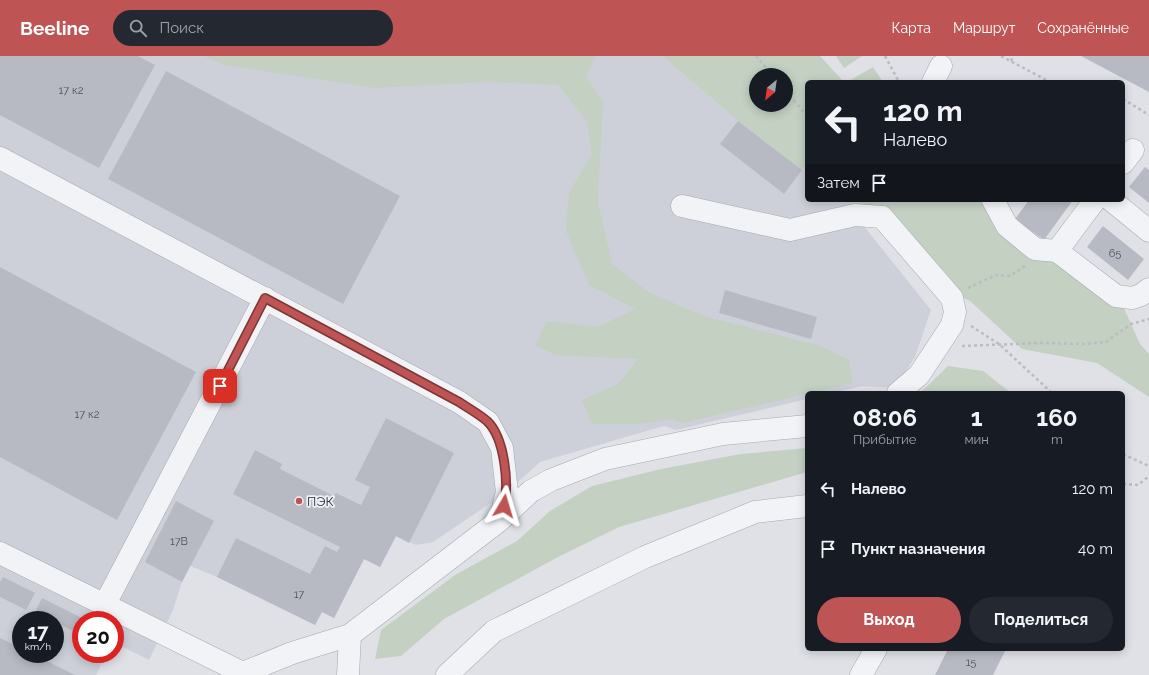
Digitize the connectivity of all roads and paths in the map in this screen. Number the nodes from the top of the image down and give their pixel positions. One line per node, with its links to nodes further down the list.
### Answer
1 (756, 56): 6 (path)
2 (885, 56): 7 (path)
3 (1000, 56): 5 (path)
4 (1013, 56): 5 (path)
5 (1011, 61): 8 (path)
6 (766, 68)
7 (898, 80)
8 (1046, 80)
9 (793, 99): 11 (path)
10 (1125, 100): 12 (path)
11 (805, 114)
12 (1149, 115)
13 (0, 158): 21 (street)
14 (1093, 202): 19 (street)
15 (1113, 202): 18 (street)
16 (998, 203): 19 (street)
17 (682, 206): 22 (street)
18 (1149, 231)
19 (1050, 250): 20 (street); 22 (path)
20 (1149, 289)
21 (265, 298): 35 (street); 37 (street)
22 (952, 298): 26 (street)
23 (1149, 321): 25 (path)
24 (970, 325): 25 (path)
25 (999, 344): 26 (path); 28 (path)
26 (939, 346): 27 (street)
27 (900, 391)
28 (1050, 391)
29 (805, 426): 35 (street)
30 (1125, 455): 31 (path)
31 (1149, 466)
32 (1149, 476): 33 (path)
33 (1125, 484)
34 (805, 506): 43 (street)
35 (500, 520): 38 (street)
36 (0, 553): 37 (street)
37 (105, 604): 40 (street)
38 (350, 635): 41 (street); 42 (street)
39 (875, 651): 44 (street)
40 (212, 667): 41 (street)
41 (245, 674)
42 (348, 675)
43 (447, 675)
44 (861, 675)

